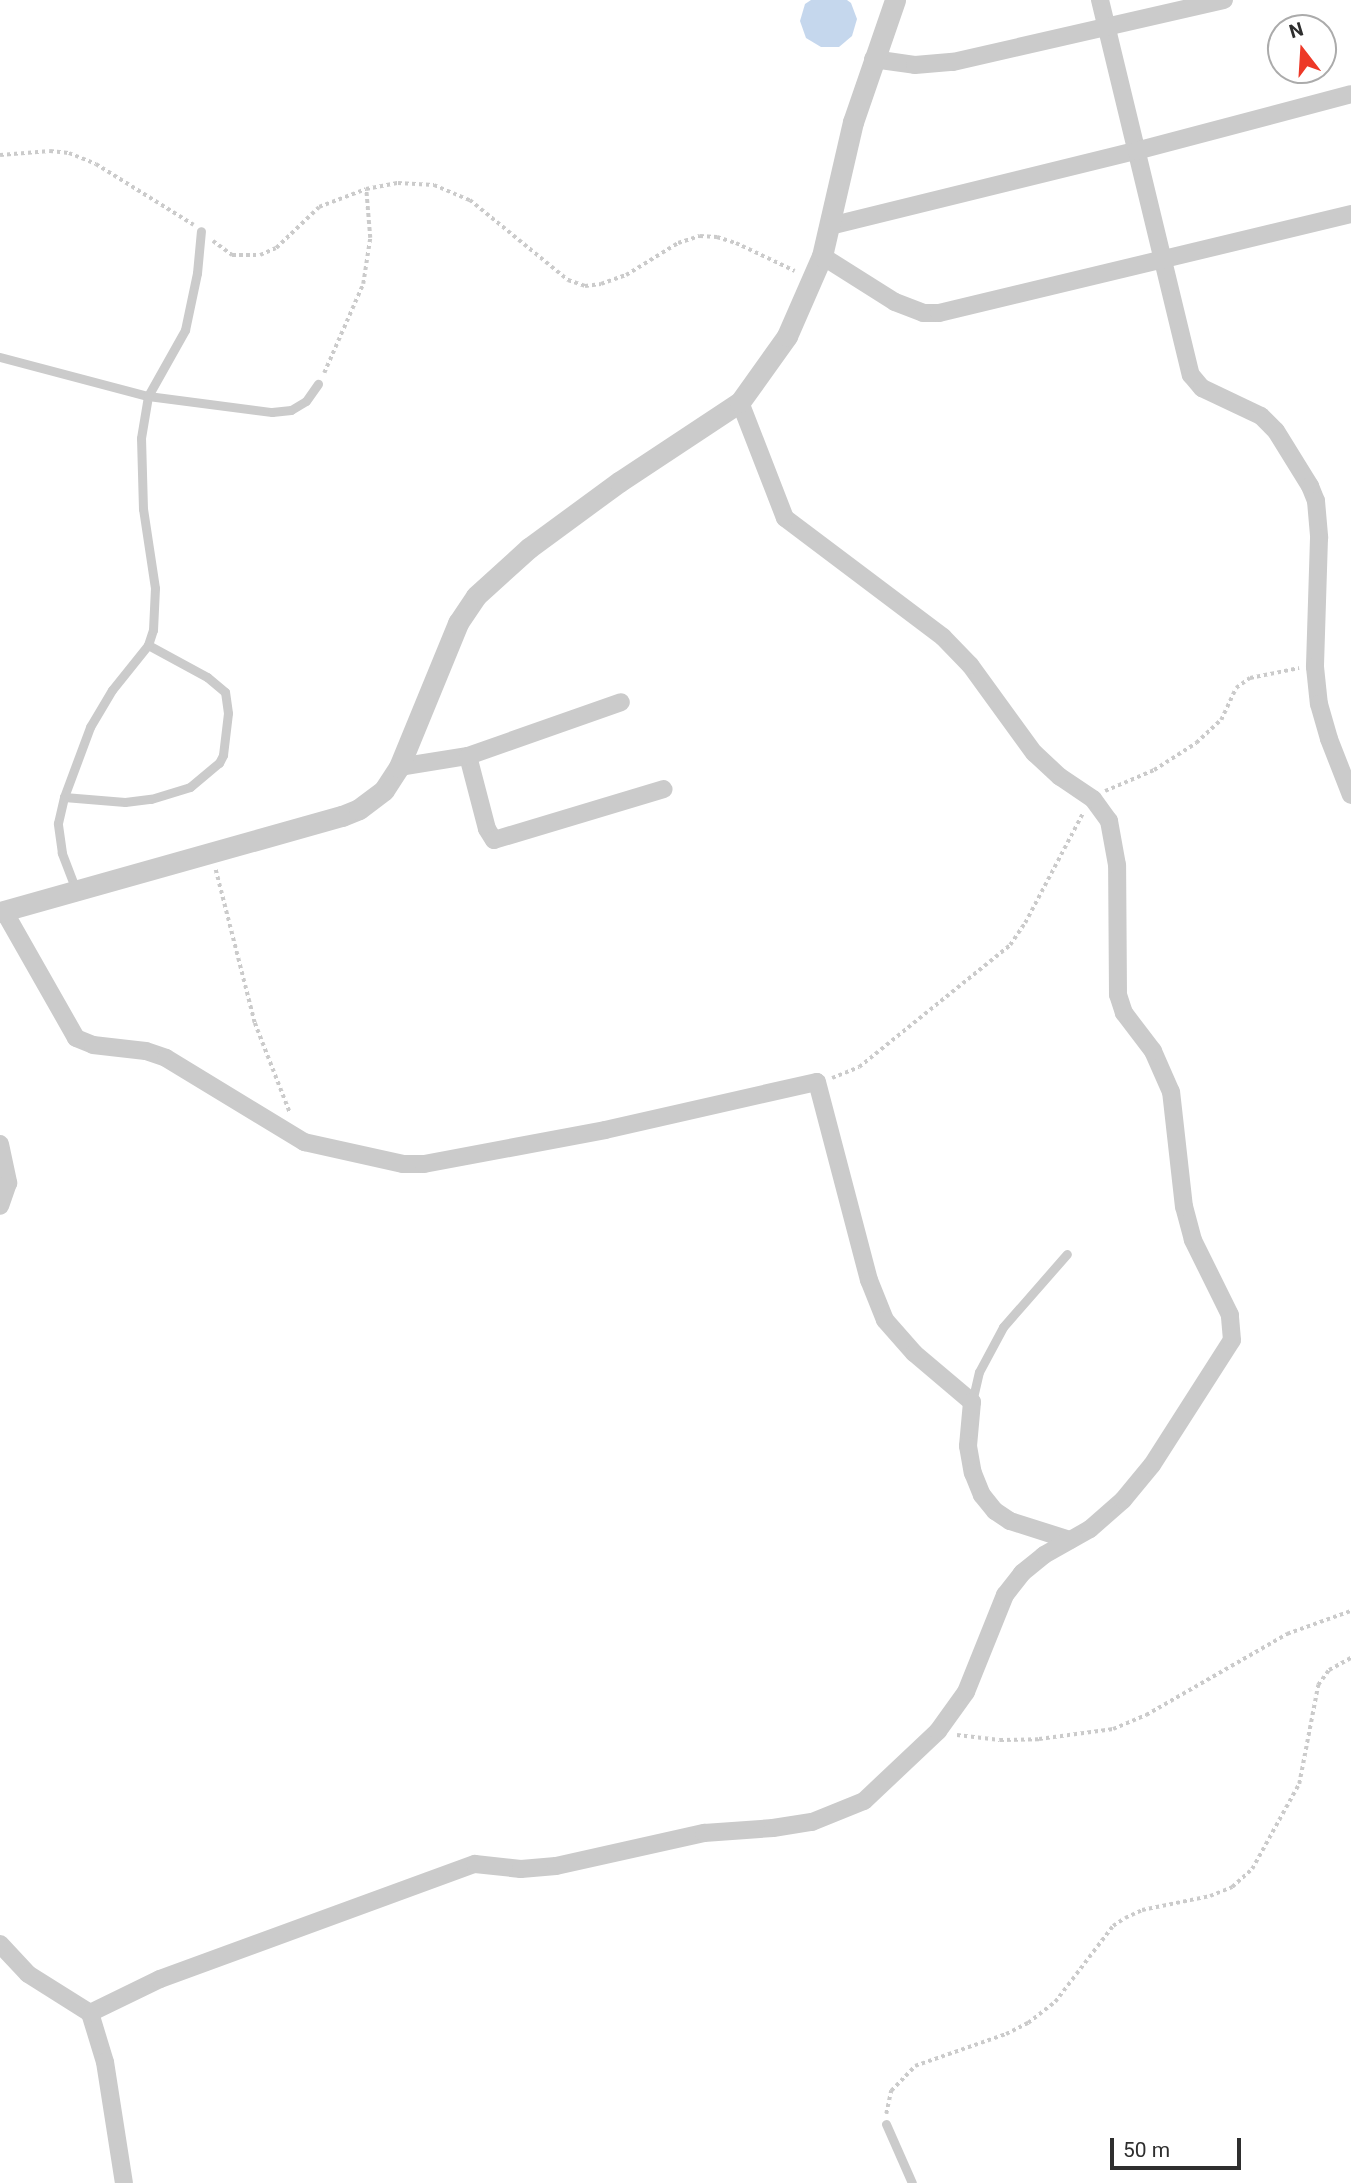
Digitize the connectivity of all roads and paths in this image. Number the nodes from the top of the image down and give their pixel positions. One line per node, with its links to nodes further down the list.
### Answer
1 (895, 0): 5 (street)
2 (1100, 0): 4 (street)
3 (1224, 0): 4 (street)
4 (1107, 29): 5 (street); 7 (street)
5 (873, 60): 11 (street)
6 (1351, 94): 7 (street)
7 (1136, 151): 11 (street); 14 (street)
8 (0, 155): 12 (path)
9 (366, 189): 12 (path); 15 (path); 17 (path)
10 (1351, 214): 14 (street)
11 (830, 226): 13 (street)
12 (201, 231): 18 (lane)
13 (822, 256): 14 (street); 15 (street)
14 (1165, 260): 21 (street)
15 (813, 279): 19 (street)
16 (0, 357): 18 (lane)
17 (318, 384): 18 (lane)
18 (148, 396): 20 (lane)
19 (740, 402): 24 (street); 28 (street)
20 (148, 645): 27 (lane); 27 (lane)
21 (1315, 667): 26 (street); 28 (path)
22 (621, 702): 23 (street)
23 (468, 756): 24 (street); 25 (street)
24 (399, 767): 29 (street)
25 (664, 789)
26 (1351, 795)
27 (64, 797): 30 (lane)
28 (1093, 799): 32 (path); 38 (street)
29 (212, 854): 30 (street); 33 (path)
30 (76, 890): 31 (street)
31 (2, 911): 33 (street)
32 (817, 1082): 33 (street); 37 (street)
33 (304, 1142)
34 (0, 1144): 35 (street)
35 (0, 1206)
36 (1067, 1254): 37 (lane)
37 (972, 1402): 38 (street)
38 (1070, 1539): 41 (street)
39 (1351, 1611): 41 (path)
40 (1351, 1657): 44 (path)
41 (937, 1731): 43 (street)
42 (0, 1944): 43 (street)
43 (90, 2013): 45 (street)
44 (886, 2124): 46 (lane)
45 (124, 2183)
46 (912, 2183)

